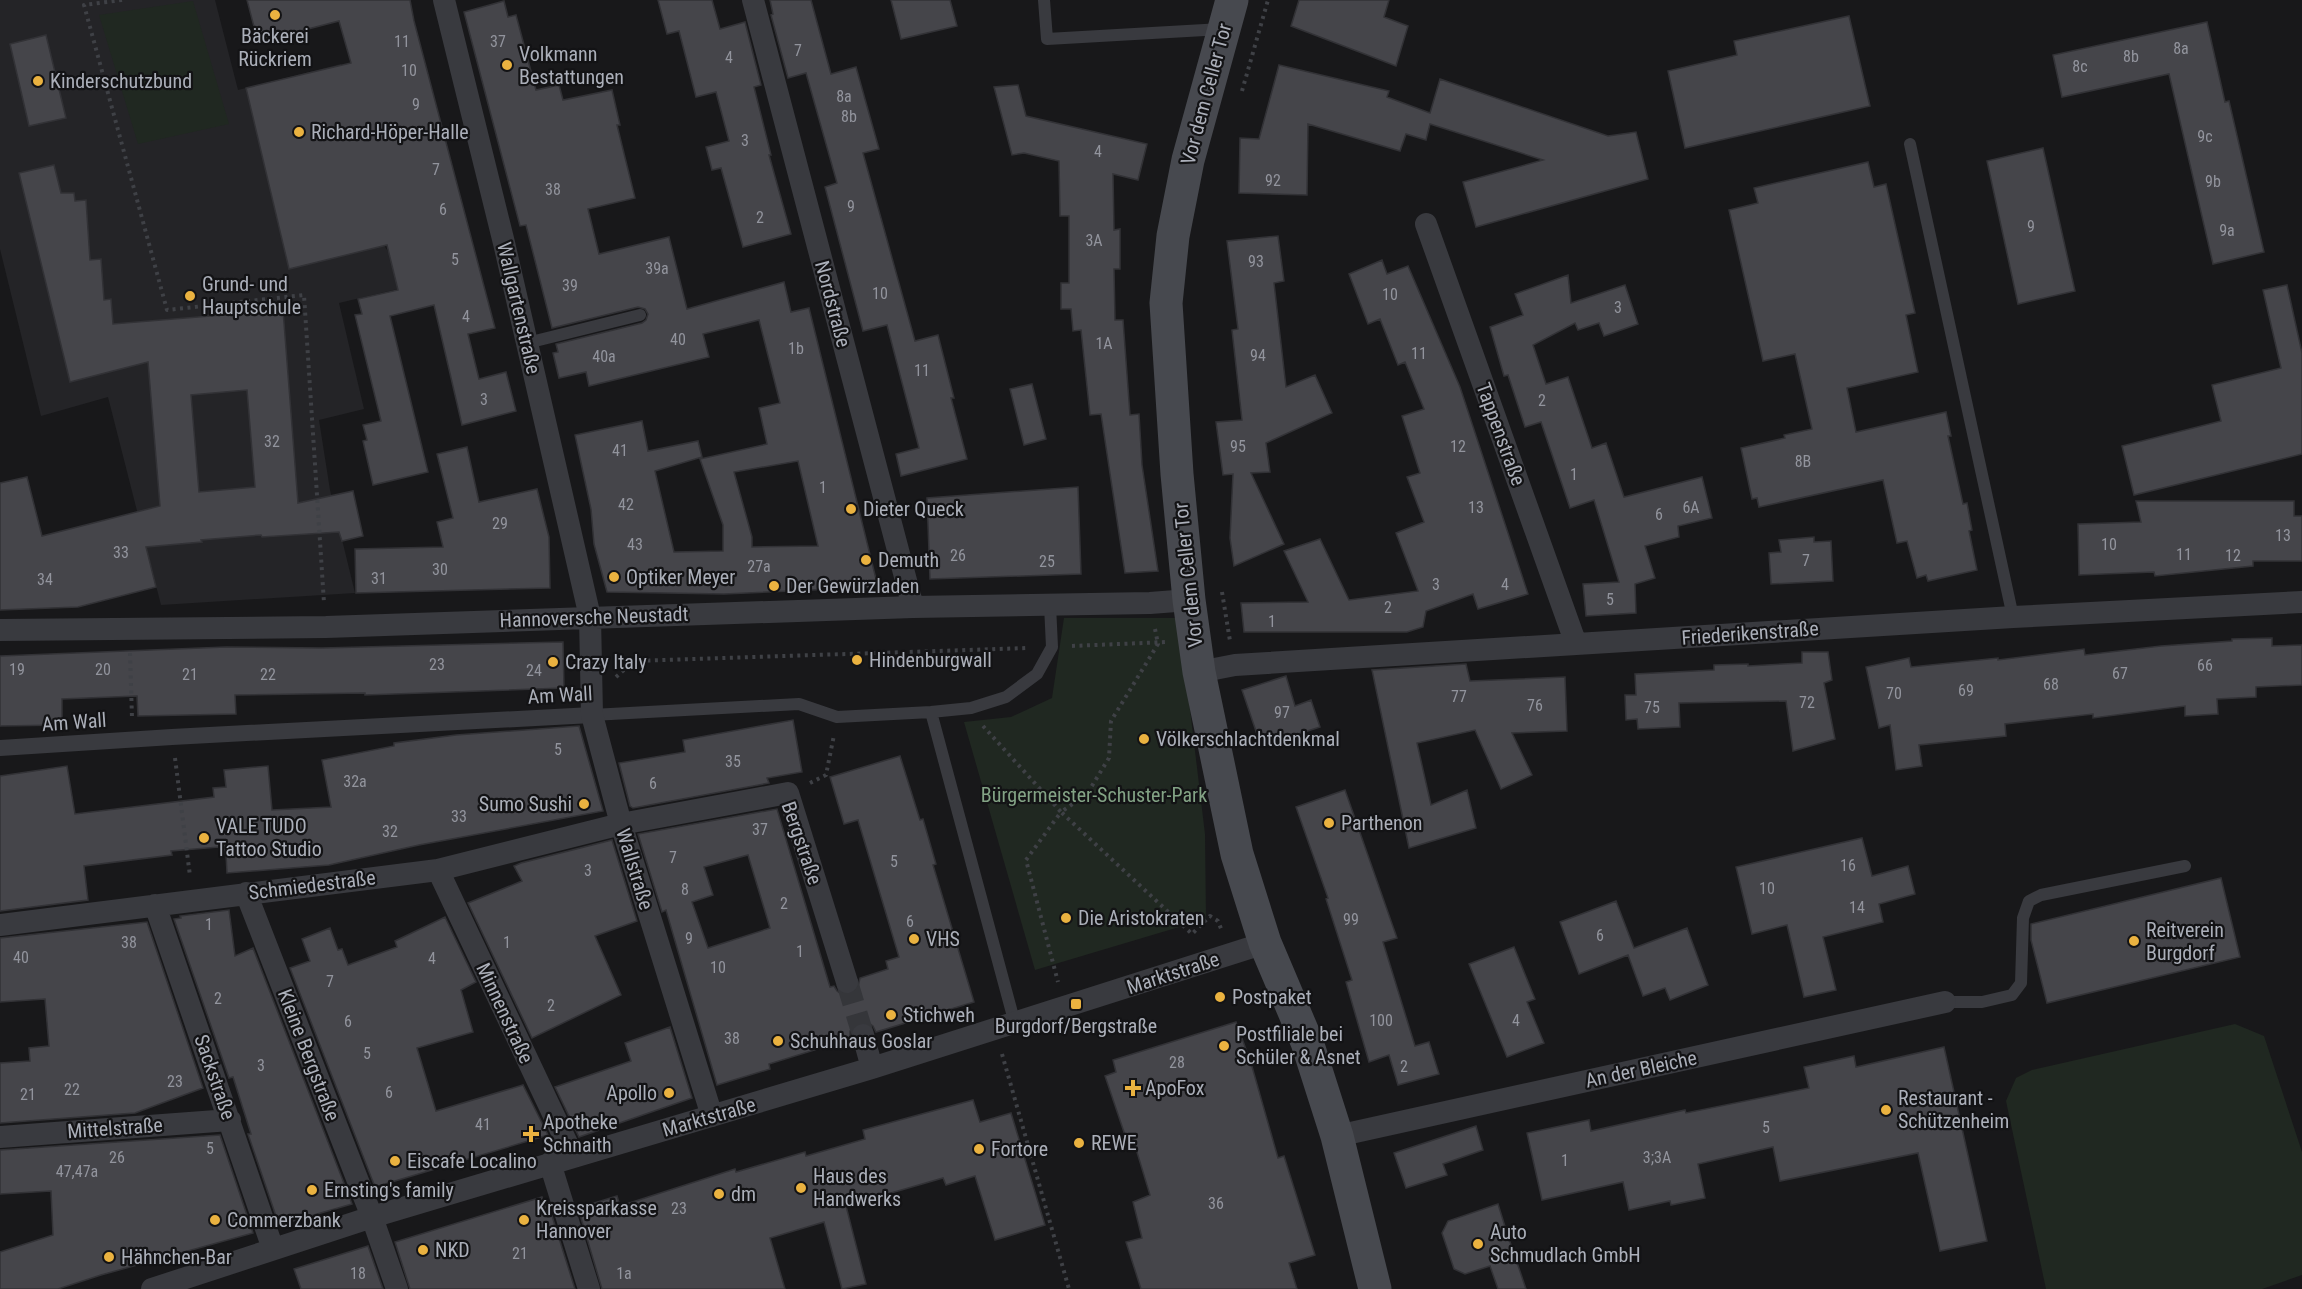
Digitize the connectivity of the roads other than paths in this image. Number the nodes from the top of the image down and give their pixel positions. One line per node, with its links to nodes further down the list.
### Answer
1 (444, 0): 8 (street, Wallgartenstraße)
2 (753, 0): 12 (street, Nordstraße)
3 (1044, 0): 4 (lane)
4 (1228, 14): 9 (main road, Vor dem Celler Tor)
5 (1910, 144): 14 (lane)
6 (1426, 224): 16 (street, Tappenstraße)
7 (640, 315): 8 (lane)
8 (527, 343): 13 (street, Wallgartenstraße)
9 (1189, 600): 11 (street, Hannoversche Neustadt); 17 (main road, Vor dem Celler Tor)
10 (2302, 602): 14 (street, Friederikenstraße)
11 (1050, 605): 12 (street, Hannoversche Neustadt); 19 (lane, Am Wall)
12 (914, 607): 13 (street, Hannoversche Neustadt)
13 (590, 617): 15 (street, Hannoversche Neustadt); 18 (street, Wallstraße)
14 (2013, 617): 16 (street, Friederikenstraße)
15 (0, 630)
16 (1576, 644): 17 (street, Friederikenstraße)
17 (1199, 672): 27 (main road, Vor dem Celler Tor)
18 (592, 706): 19 (lane, Am Wall); 20 (street, Am Wall); 21 (street, Wallstraße)
19 (931, 712): 30 (lane)
20 (0, 748)
21 (621, 824): 23 (street, Schmiedestraße); 28 (street, Bergstraße); 33 (street, Wallstraße)
22 (2185, 866): 29 (lane)
23 (438, 870): 24 (street, Schmiedestraße); 37 (street, Minnenstraße)
24 (246, 893): 25 (street, Schmiedestraße); 39 (street, Kleine Bergstraße)
25 (155, 905): 26 (street, Schmiedestraße); 34 (street, Sackstraße)
26 (0, 925)
27 (1266, 943): 30 (street, Marktstraße); 35 (main road, Vor dem Celler Tor)
28 (847, 982)
29 (1945, 1002): 35 (street, An der Bleiche)
30 (1005, 1027): 32 (street, Marktstraße)
31 (863, 1035): 32 (street)
32 (872, 1068): 33 (street, Marktstraße)
33 (712, 1116): 37 (street, Marktstraße)
34 (230, 1120): 36 (street, Mittelstraße); 40 (street, Sackstraße)
35 (1337, 1136): 44 (main road, Vor dem Celler Tor)
36 (0, 1137)
37 (573, 1156): 38 (street, Marktstraße)
38 (550, 1163): 39 (street, Marktstraße); 43 (street)
39 (372, 1217): 40 (street, Marktstraße); 42 (street, Kleine Bergstraße)
40 (273, 1249): 41 (street, Marktstraße)
41 (161, 1288)
42 (397, 1289)
43 (589, 1289)
44 (1375, 1289)

